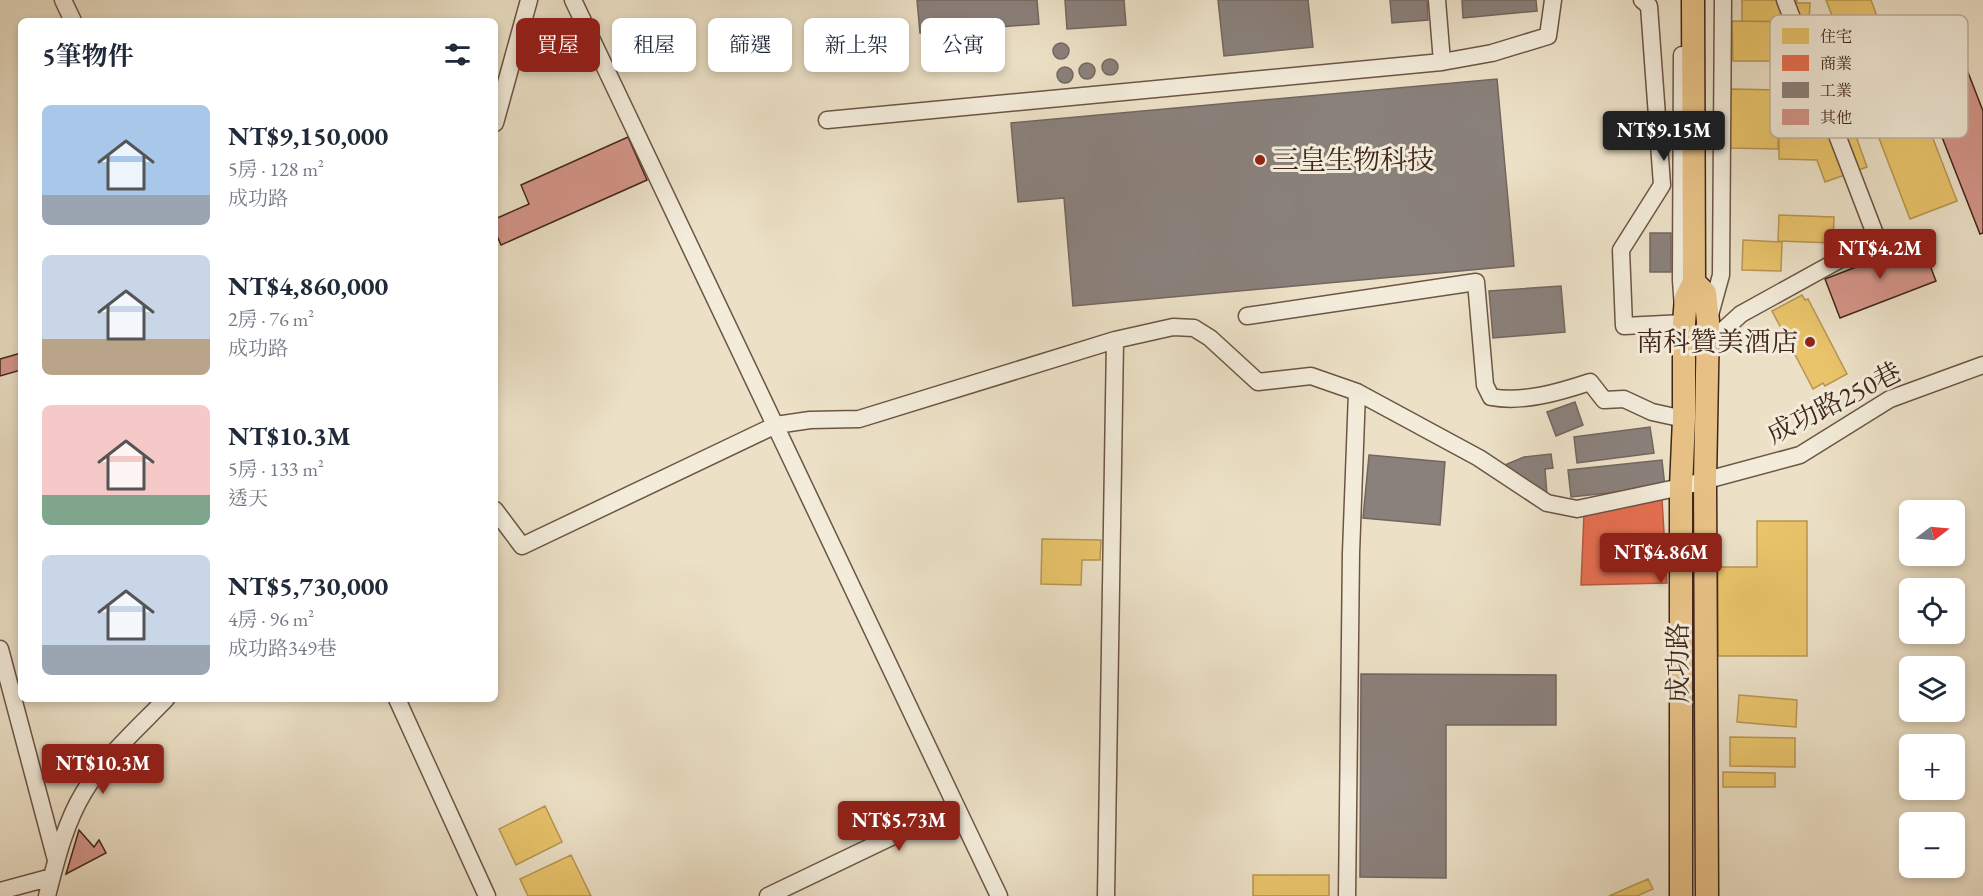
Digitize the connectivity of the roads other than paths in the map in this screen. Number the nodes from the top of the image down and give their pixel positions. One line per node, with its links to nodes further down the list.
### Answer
1 (63, 0): 12 (street)
2 (529, 0): 14 (street)
3 (573, 0): 26 (street)
4 (1437, 0): 13 (street)
5 (1553, 0): 13 (street)
6 (1642, 0): 20 (street)
7 (1683, 0): 20 (street, 成功路)
8 (1693, 0): 17 (main road)
9 (1723, 0): 19 (street, 成功路)
10 (1785, 0): 11 (street)
11 (1791, 15)
12 (72, 18)
13 (1442, 62): 15 (street)
14 (498, 112)
15 (827, 120)
16 (1838, 138): 22 (street)
17 (1694, 282): 19 (main road, 成功路); 20 (main road, 成功路)
18 (1247, 316): 25 (street)
19 (1708, 321): 22 (main road, 成功路)
20 (1684, 323): 25 (main road, 成功路)
21 (1115, 340): 24 (street, 成功路250巷); 26 (street, 成功路250巷); 41 (street)
22 (1708, 344): 27 (main road, 成功路)
23 (1983, 365): 27 (street, 成功路250巷)
24 (1357, 392): 28 (street, 成功路250巷); 42 (street)
25 (1684, 419): 28 (main road, 成功路)
26 (776, 425): 29 (street, 成功路250巷); 33 (street)
27 (1705, 481): 28 (street, 成功路250巷); 44 (main road, 成功路)
28 (1681, 487): 43 (main road, 成功路)
29 (498, 514)
30 (0, 649): 34 (street)
31 (163, 702): 34 (street)
32 (398, 702): 38 (street)
33 (956, 806): 39 (street); 40 (street)
34 (56, 860): 35 (street)
35 (52, 877): 36 (street); 37 (street)
36 (0, 891)
37 (47, 896)
38 (488, 896)
39 (768, 896)
40 (999, 896)
41 (1106, 896)
42 (1347, 896)
43 (1681, 896)
44 (1707, 896)

